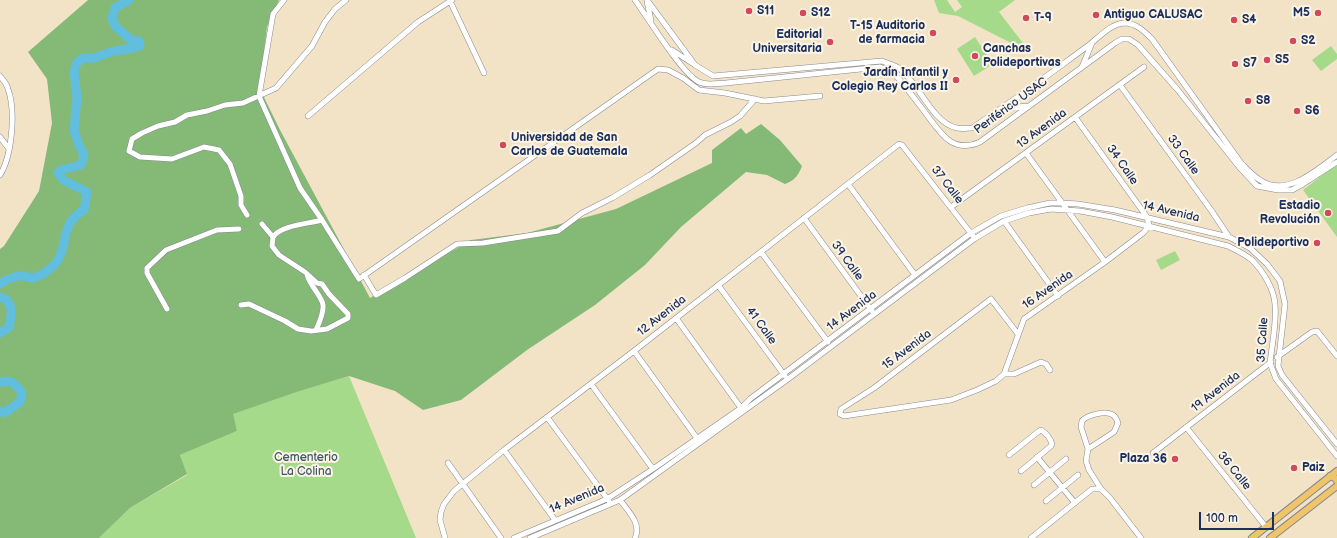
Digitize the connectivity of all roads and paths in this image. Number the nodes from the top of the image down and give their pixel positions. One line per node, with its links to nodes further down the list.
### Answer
1 (284, 0): 15 (street)
2 (346, 0): 15 (street)
3 (635, 0): 6 (street, Periférico USAC)
4 (647, 0): 6 (street); 9 (street, Periférico USAC)
5 (451, 1): 12 (street); 20 (street)
6 (651, 23): 8 (street, Periférico USAC)
7 (1092, 43): 11 (street); 19 (street, Periférico USAC); 26 (street, Periférico USAC)
8 (669, 48): 9 (street); 18 (street, Periférico USAC)
9 (695, 65): 19 (street, Periférico USAC)
10 (1144, 67): 14 (street, 13 Avenida)
11 (1081, 68): 18 (street, Periférico USAC); 27 (street, Periférico USAC)
12 (484, 73)
13 (0, 76): 24 (street)
14 (1120, 85): 21 (street, 13 Avenida); 43 (street, 33 Calle)
15 (259, 96): 33 (street); 36 (street)
16 (820, 96): 17 (street)
17 (755, 99): 50 (street); 50 (street)
18 (1029, 106): 19 (street)
19 (1002, 108)
20 (308, 116)
21 (1075, 117): 25 (street, 13 Avenida); 34 (street, 34 Calle)
22 (0, 137): 24 (street)
23 (902, 145): 29 (street, 12 Avenida); 31 (street, 37 Calle)
24 (10, 149): 28 (street)
25 (1026, 153): 30 (street); 31 (street, 13 Avenida)
26 (1337, 155)
27 (1337, 162)
28 (0, 175)
29 (848, 184): 35 (street, 12 Avenida); 49 (street)
30 (1063, 203): 32 (street); 34 (street, 14 Avenida); 41 (street, 14 Avenida)
31 (951, 207): 41 (street, 37 Calle)
32 (1068, 210): 37 (street, 14 Avenida); 39 (street, 14 Avenida); 47 (street)
33 (246, 215)
34 (1147, 217): 39 (street, 34 Calle); 43 (street, 14 Avenida)
35 (804, 218): 46 (street, 12 Avenida); 55 (street, 39 Calle)
36 (322, 220): 42 (street); 50 (street)
37 (1004, 221): 44 (street, 14 Avenida); 52 (street)
38 (262, 224): 42 (street)
39 (1149, 226): 45 (street, 14 Avenida); 47 (street, 16 Avenida)
40 (239, 229): 54 (street)
41 (971, 234): 44 (street, 37 Calle); 49 (street, 14 Avenida)
42 (273, 237): 48 (street)
43 (1229, 237): 61 (street, 35 Calle)
44 (974, 239): 55 (street, 14 Avenida)
45 (1228, 246): 63 (street, 35 Calle)
46 (761, 252): 51 (street, 12 Avenida); 59 (street)
47 (1105, 262): 52 (street, 16 Avenida)
48 (307, 274): 57 (street); 57 (street)
49 (915, 275): 55 (street, 14 Avenida)
50 (364, 276)
51 (718, 285): 56 (street, 12 Avenida); 65 (street, 41 Calle)
52 (1058, 296): 58 (street, 16 Avenida)
53 (241, 305): 57 (street)
54 (166, 309)
55 (873, 312): 59 (street, 14 Avenida); 67 (street, 14 Avenida)
56 (676, 318): 60 (street, 12 Avenida); 69 (street)
57 (316, 330)
58 (1018, 334): 66 (street, 16 Avenida); 66 (street, 15 Avenida)
59 (828, 342): 65 (street, 14 Avenida)
60 (634, 351): 68 (street, 12 Avenida); 72 (street)
61 (1278, 356): 62 (street, 19 Avenida); 63 (street, 19 Avenida); 74 (street, 35 Calle)
62 (1337, 356)
63 (1270, 363): 71 (street, 19 Avenida); 79 (street, 35 Calle)
64 (1050, 370): 66 (street)
65 (784, 374): 67 (street, 41 Calle); 69 (street, 14 Avenida)
66 (1004, 374)
67 (788, 380): 73 (street, 14 Avenida)
68 (591, 384): 70 (street, 12 Avenida); 83 (street)
69 (741, 408): 72 (street, 14 Avenida)
70 (547, 417): 76 (street, 12 Avenida); 97 (street)
71 (1186, 427): 77 (street, 19 Avenida); 100 (street, 36 Calle)
72 (697, 438): 73 (street); 83 (street, 14 Avenida)
73 (700, 443): 95 (street, 14 Avenida)
74 (1337, 444)
75 (1088, 449): 75 (street); 94 (street)
76 (504, 450): 90 (street, 12 Avenida); 99 (street)
77 (1153, 453)
78 (1009, 455): 80 (street)
79 (1337, 456)
80 (1038, 457): 84 (street); 86 (street)
81 (1066, 459): 86 (street)
82 (448, 463): 90 (street)
83 (653, 469): 97 (street, 14 Avenida)
84 (1021, 471)
85 (1337, 471): 88 (main road)
86 (1050, 472): 91 (street); 93 (street)
87 (1078, 475): 93 (street)
88 (1330, 476): 89 (main road); 100 (main road)
89 (1337, 481)
90 (462, 484): 101 (street, 12 Avenida); 102 (street)
91 (1034, 485)
92 (1337, 486): 109 (main road)
93 (1062, 487): 96 (street); 98 (street)
94 (1101, 489): 98 (street); 107 (street)
95 (620, 500): 97 (street, 14 Avenida); 105 (street)
96 (1046, 500)
97 (609, 501): 99 (street, 14 Avenida); 104 (street, 14 Avenida)
98 (1075, 503): 106 (street)
99 (556, 520): 103 (street, 14 Avenida)
100 (1266, 527): 108 (main road)
101 (445, 538)
102 (501, 538)
103 (514, 538)
104 (530, 538)
105 (635, 538)
106 (1031, 538)
107 (1141, 538)
108 (1252, 538)
109 (1270, 538)

